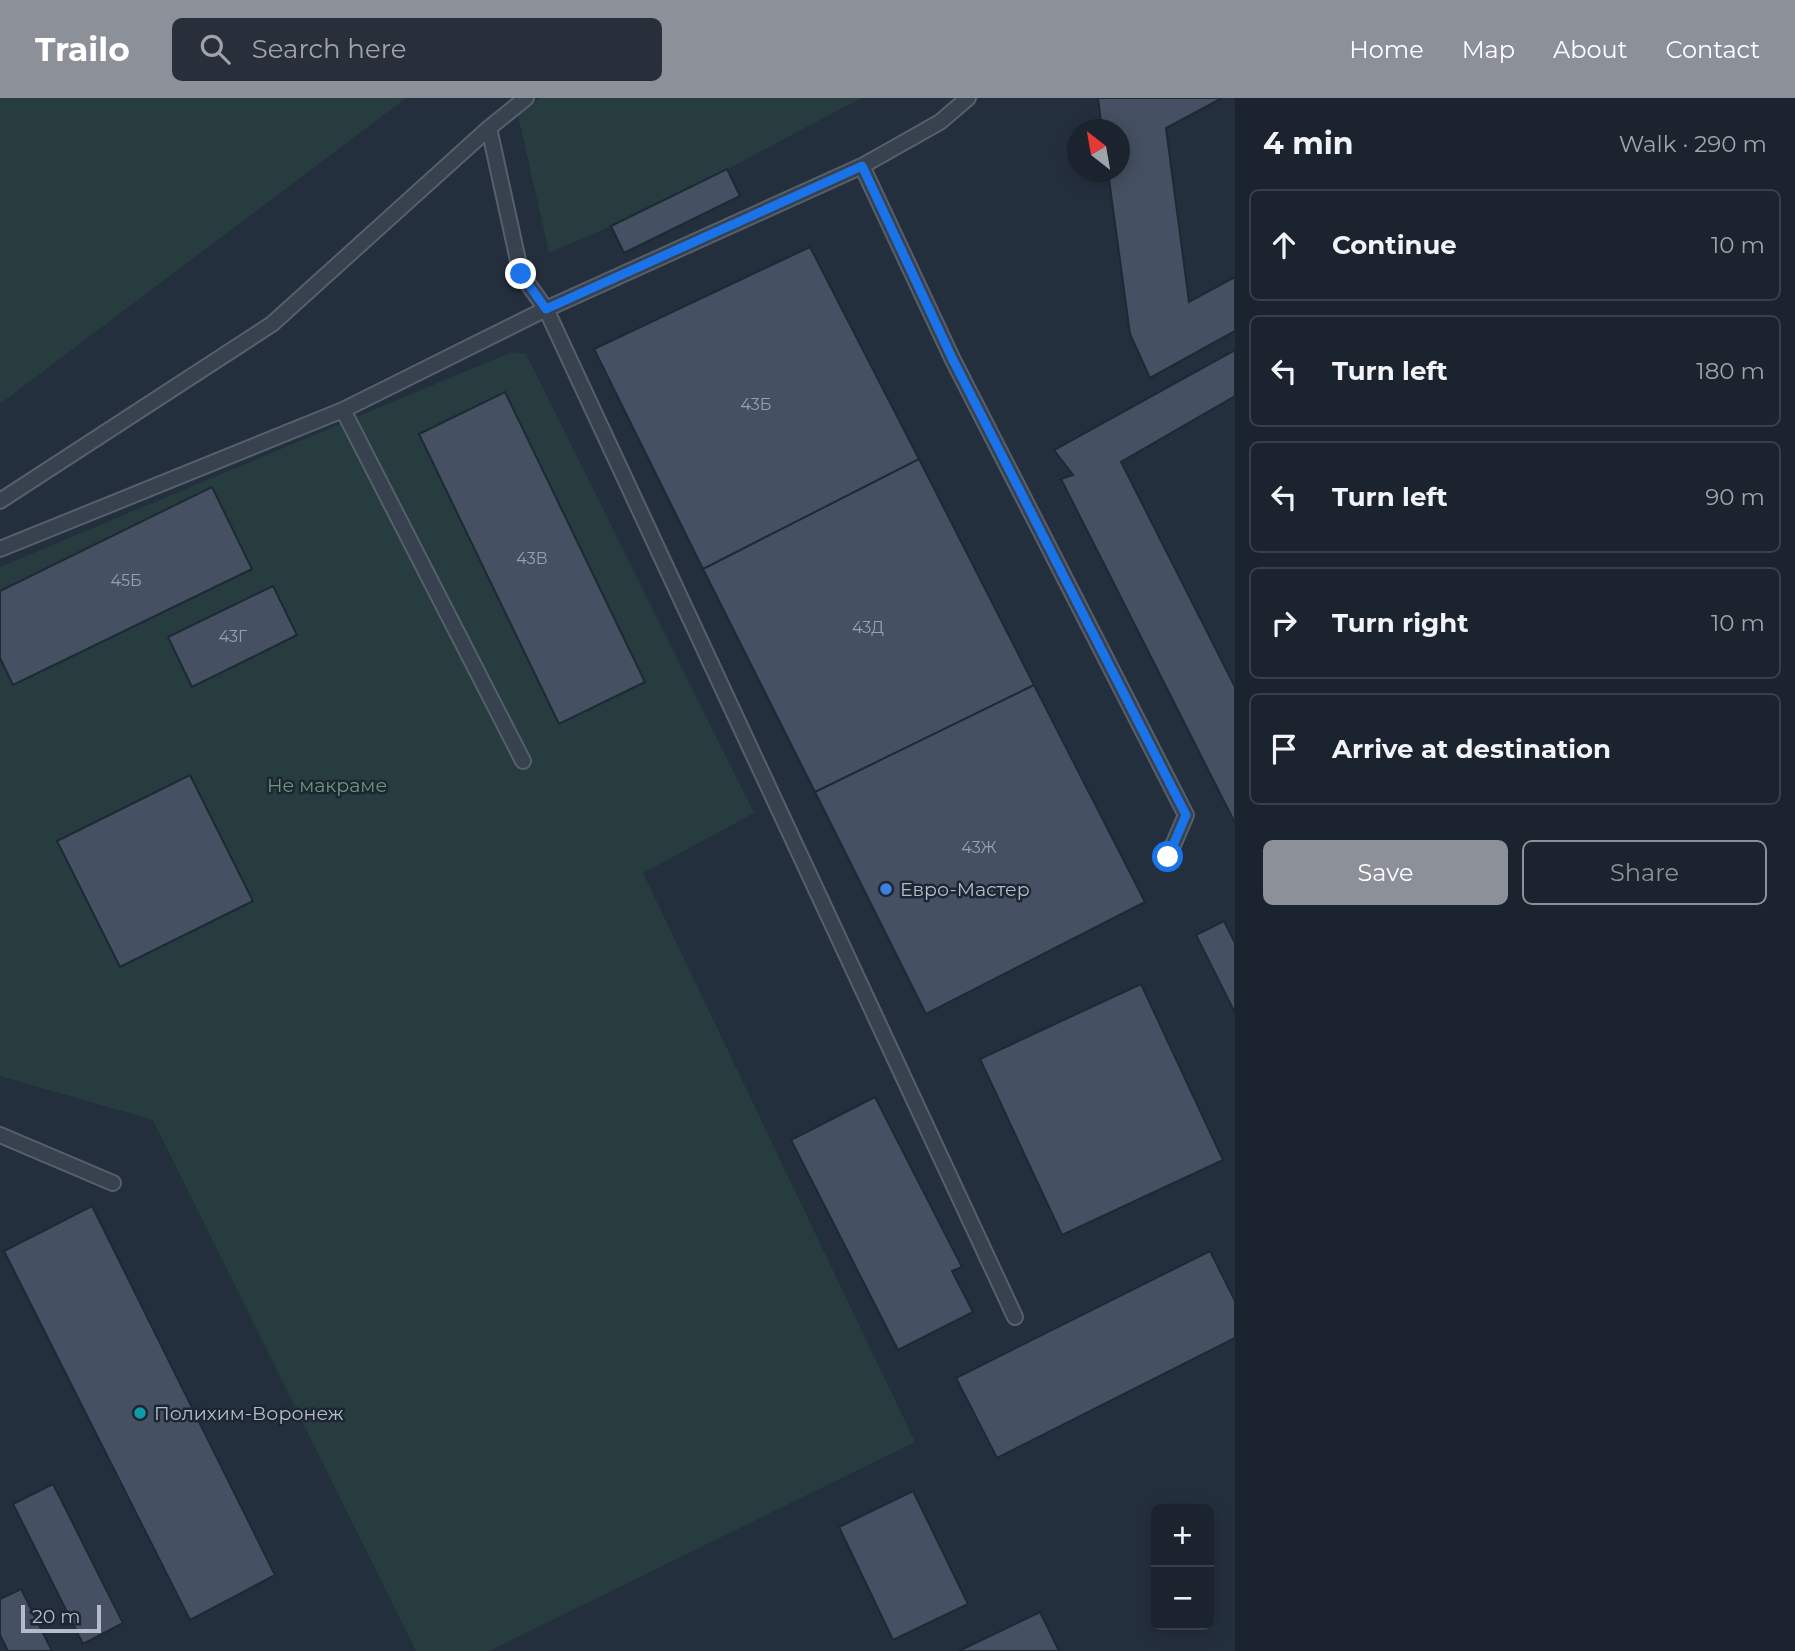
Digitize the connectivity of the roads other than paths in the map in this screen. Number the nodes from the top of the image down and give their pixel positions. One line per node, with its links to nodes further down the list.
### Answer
1 (526, 98): 3 (lane)
2 (968, 98): 4 (lane)
3 (489, 128): 5 (lane); 7 (lane)
4 (862, 166): 5 (lane); 10 (lane)
5 (546, 309): 6 (lane); 13 (lane)
6 (344, 410): 8 (lane); 9 (lane)
7 (0, 501)
8 (0, 549)
9 (523, 761)
10 (1168, 857)
11 (0, 1135): 12 (lane)
12 (113, 1183)
13 (1015, 1317)

